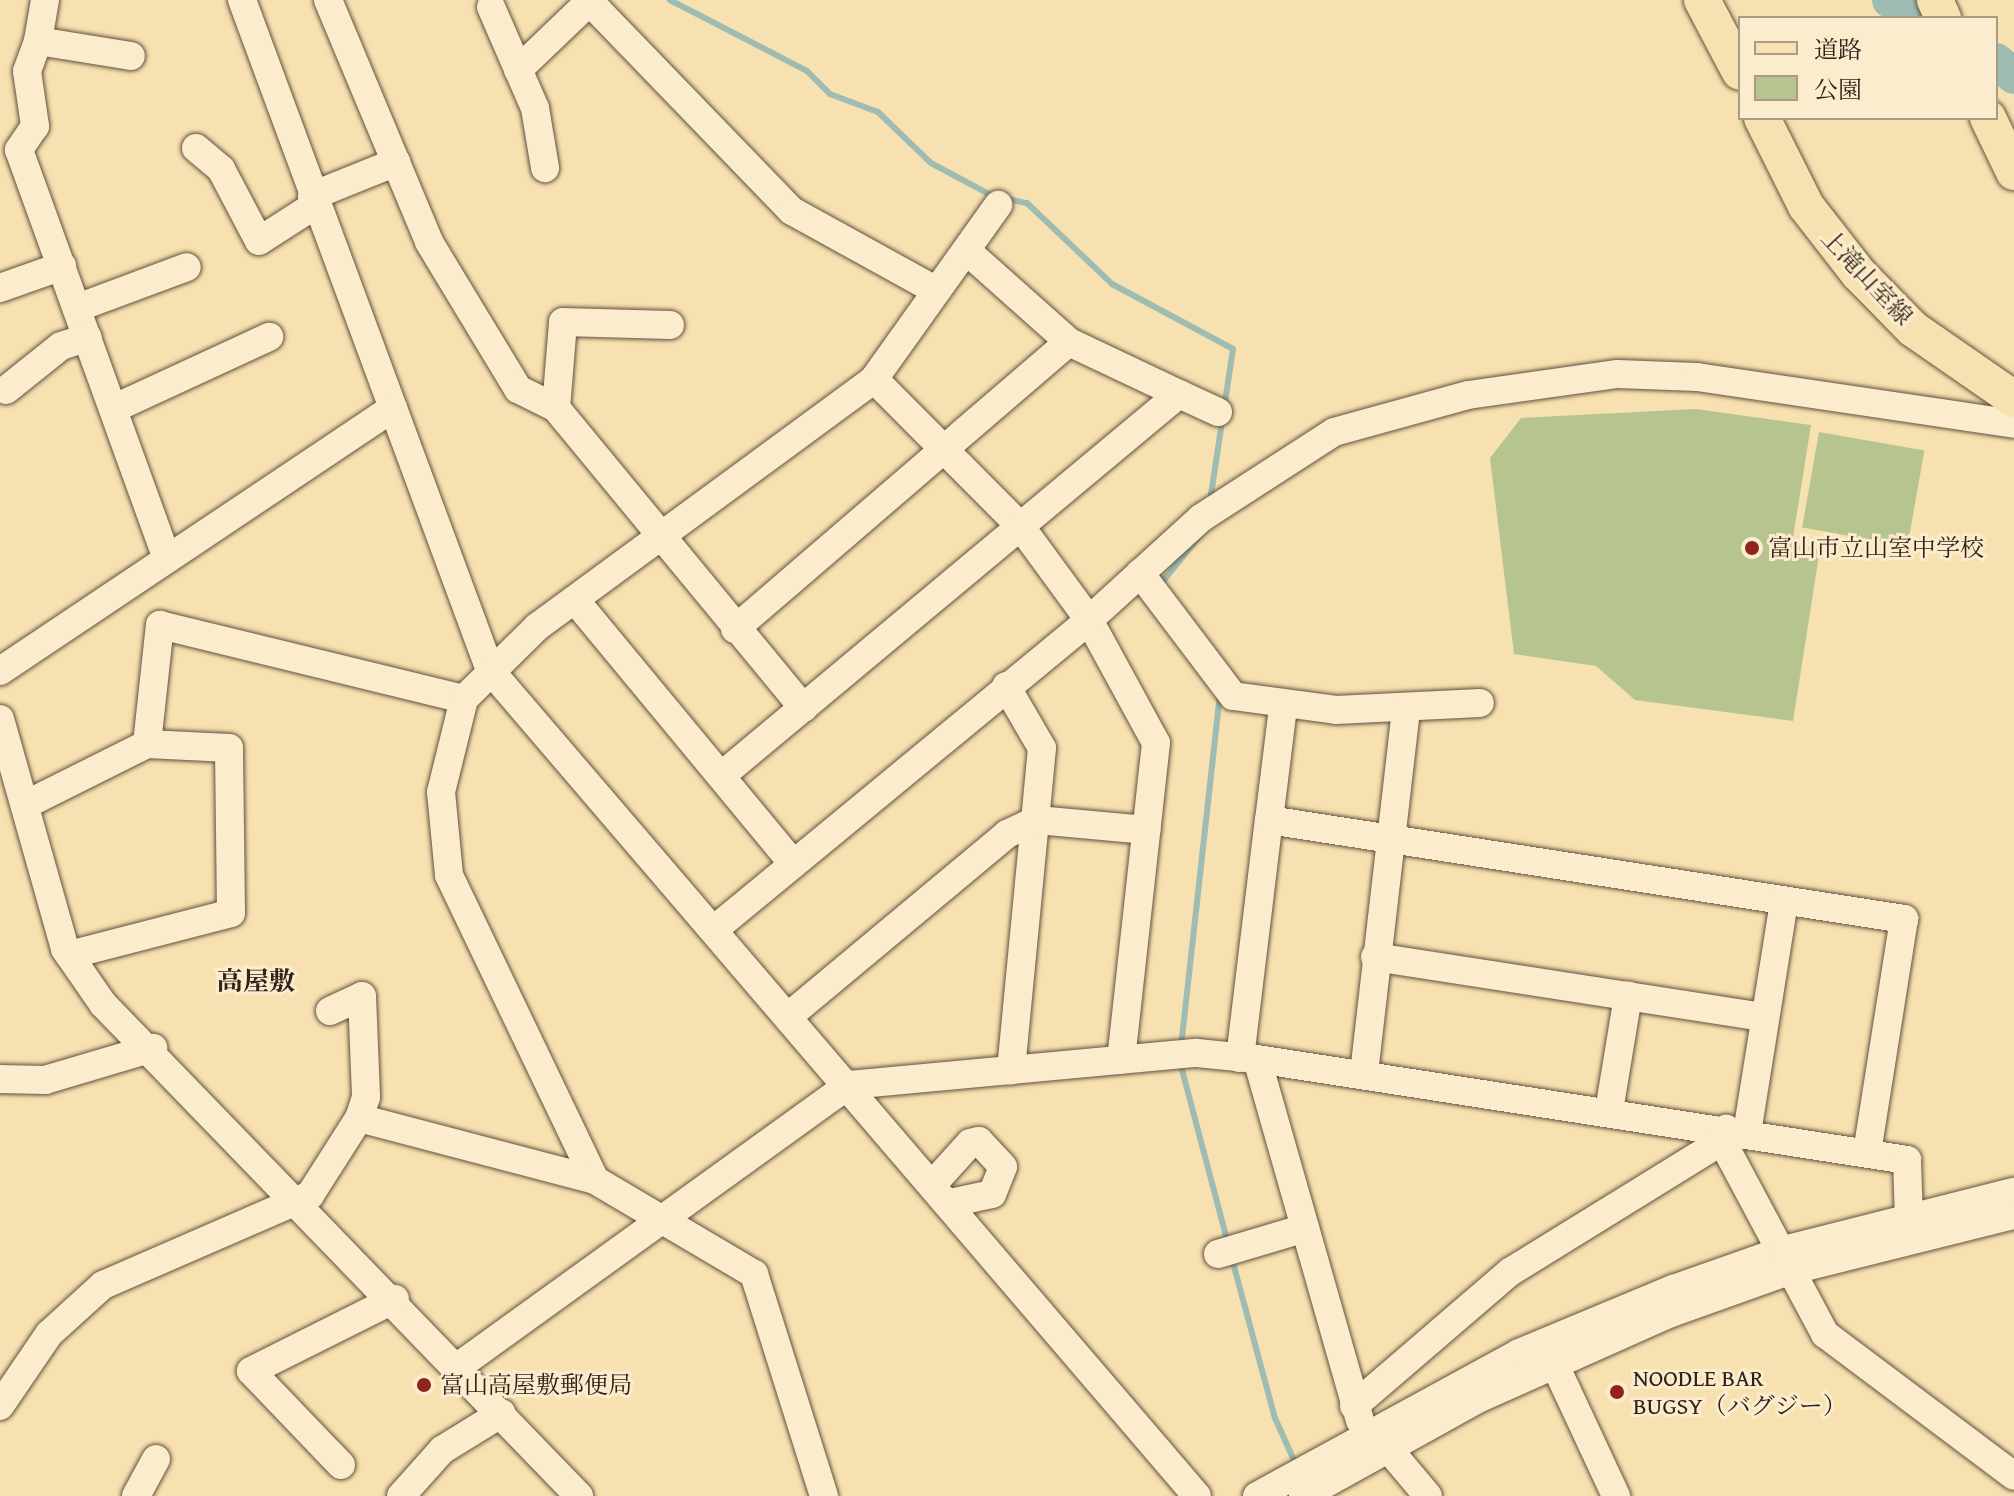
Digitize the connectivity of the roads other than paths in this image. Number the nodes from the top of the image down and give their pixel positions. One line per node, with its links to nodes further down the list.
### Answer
1 (45, 0): 7 (street)
2 (242, 0): 18 (street)
3 (328, 0): 15 (street)
4 (1702, 0): 9 (main road)
5 (589, 1): 10 (street); 24 (street)
6 (491, 7): 10 (street)
7 (38, 41): 8 (street); 14 (street)
8 (131, 56)
9 (1738, 68)
10 (518, 70): 16 (street)
11 (1763, 120): 33 (main road, 上滝山室線)
12 (1989, 120): 17 (main road)
13 (196, 148): 18 (street)
14 (9, 149): 21 (street)
15 (396, 162): 18 (street); 36 (street)
16 (545, 168)
17 (2014, 172)
18 (314, 201): 35 (street)
19 (998, 205): 20 (street)
20 (967, 251): 24 (street); 29 (street)
21 (62, 266): 23 (street); 25 (street)
22 (187, 267): 25 (street)
23 (0, 288)
24 (935, 290): 30 (street)
25 (77, 308): 27 (street)
26 (670, 325): 36 (street)
27 (88, 337): 31 (street); 34 (street)
28 (269, 337): 34 (street)
29 (1069, 342): 32 (street); 39 (street)
30 (874, 379): 39 (street); 41 (street)
31 (6, 390)
32 (1179, 394): 37 (street); 40 (street)
33 (2014, 399)
34 (115, 408): 42 (street)
35 (393, 408): 42 (street); 47 (street)
36 (556, 408): 41 (street)
37 (1218, 412)
38 (2014, 424): 43 (street)
39 (945, 451): 40 (street); 46 (street)
40 (1021, 527): 45 (street); 53 (street)
41 (658, 539): 44 (street); 46 (street)
42 (167, 559): 48 (street)
43 (1140, 573): 45 (street); 52 (street)
44 (575, 600): 47 (street); 57 (street)
45 (1089, 620): 49 (street); 61 (street)
46 (735, 629): 53 (street)
47 (490, 670): 50 (street); 65 (street)
48 (0, 671)
49 (1006, 686): 59 (street); 63 (street)
50 (464, 699): 56 (street); 83 (street)
51 (1480, 703): 54 (street)
52 (1283, 707): 54 (street); 60 (street)
53 (803, 708): 57 (street)
54 (1406, 708): 62 (street)
55 (0, 719): 58 (street)
56 (147, 744): 58 (street); 66 (street)
57 (721, 776): 63 (street)
58 (29, 803): 66 (street)
59 (1037, 820): 61 (street); 70 (street); 75 (street)
60 (1269, 820): 62 (street); 73 (street)
61 (1147, 830): 74 (street)
62 (1390, 840): 64 (street); 67 (street)
63 (792, 862): 65 (street)
64 (1784, 901): 71 (street); 82 (street)
65 (716, 928): 70 (street)
66 (69, 955): 72 (street)
67 (1375, 957): 68 (street); 76 (street)
68 (1628, 996): 71 (street); 79 (street)
69 (330, 1011): 80 (street)
70 (790, 1015): 78 (street)
71 (1764, 1017): 81 (street)
72 (153, 1048): 77 (street); 85 (street)
73 (1249, 1058): 74 (street); 76 (street); 89 (street)
74 (1121, 1060): 75 (street)
75 (1011, 1071): 78 (street)
76 (1364, 1073): 79 (street)
77 (0, 1079)
78 (849, 1085): 87 (street); 106 (street)
79 (1609, 1111): 81 (street)
80 (359, 1118): 83 (street); 85 (street)
81 (1731, 1134): 82 (street); 91 (street); 96 (street)
82 (1867, 1153): 88 (street)
83 (595, 1180): 87 (street)
84 (2014, 1192): 88 (street)
85 (292, 1199): 92 (street); 95 (street)
86 (2014, 1215): 91 (street)
87 (665, 1217): 94 (street); 105 (street)
88 (1909, 1219): 91 (street)
89 (1305, 1228): 90 (street); 96 (street)
90 (1218, 1254)
91 (1782, 1262): 93 (street); 98 (street); 101 (street)
92 (395, 1299): 94 (street); 100 (street)
93 (1555, 1365): 98 (street); 110 (street)
94 (459, 1366): 97 (street)
95 (0, 1406)
96 (1354, 1406): 98 (street)
97 (502, 1413): 103 (street); 104 (street)
98 (1377, 1439): 107 (street); 108 (street); 109 (street)
99 (156, 1459): 102 (street)
100 (341, 1465)
101 (2014, 1476)
102 (136, 1496)
103 (401, 1496)
104 (579, 1496)
105 (824, 1496)
106 (1197, 1496)
107 (1257, 1496)
108 (1303, 1496)
109 (1428, 1496)
110 (1616, 1496)

